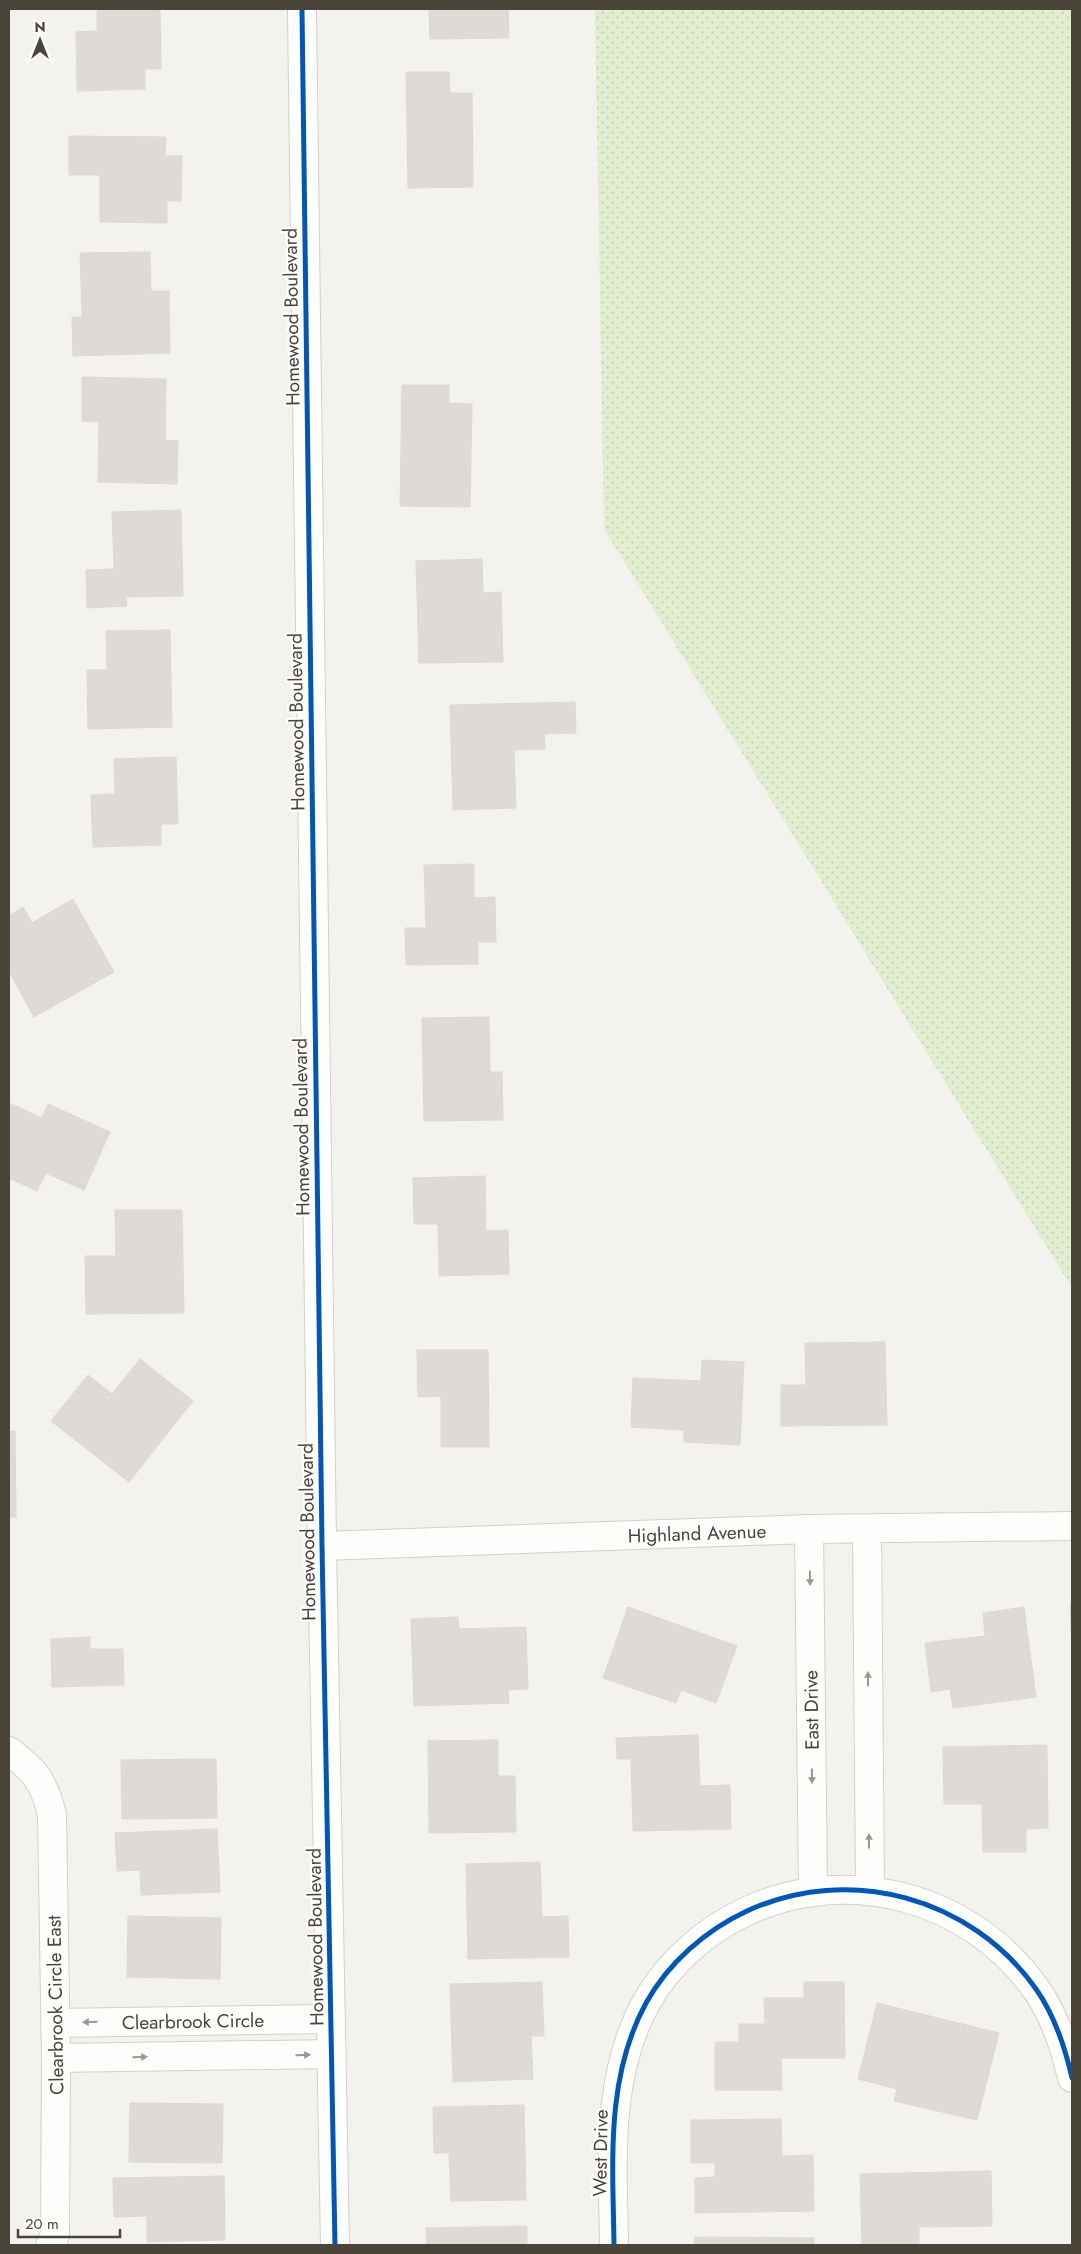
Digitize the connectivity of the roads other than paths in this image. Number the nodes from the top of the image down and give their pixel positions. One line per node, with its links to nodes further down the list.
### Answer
1 (302, 9): 5 (street, Homewood Boulevard)
2 (1072, 1526): 4 (street, Highland Avenue)
3 (809, 1529): 4 (street, Highland Avenue); 5 (street, Highland Avenue); 8 (street, East Drive, one-way to 8)
4 (867, 1529): 7 (street, one-way to 4)
5 (322, 1546): 9 (street, Homewood Boulevard)
6 (9, 1751): 10 (street, Clearbrook Circle East)
7 (870, 1890): 8 (street, West Drive); 13 (street)
8 (813, 1891): 16 (street, West Drive)
9 (332, 2019): 10 (street, Clearbrook Circle, one-way to 10); 11 (street, Homewood Boulevard)
10 (55, 2023): 12 (street, Clearbrook Circle East)
11 (332, 2054): 12 (street, Clearbrook Circle, one-way to 11); 15 (street, Homewood Boulevard)
12 (56, 2058): 14 (street, Clearbrook Circle East)
13 (1072, 2078)
14 (50, 2245)
15 (335, 2245)
16 (614, 2245)

